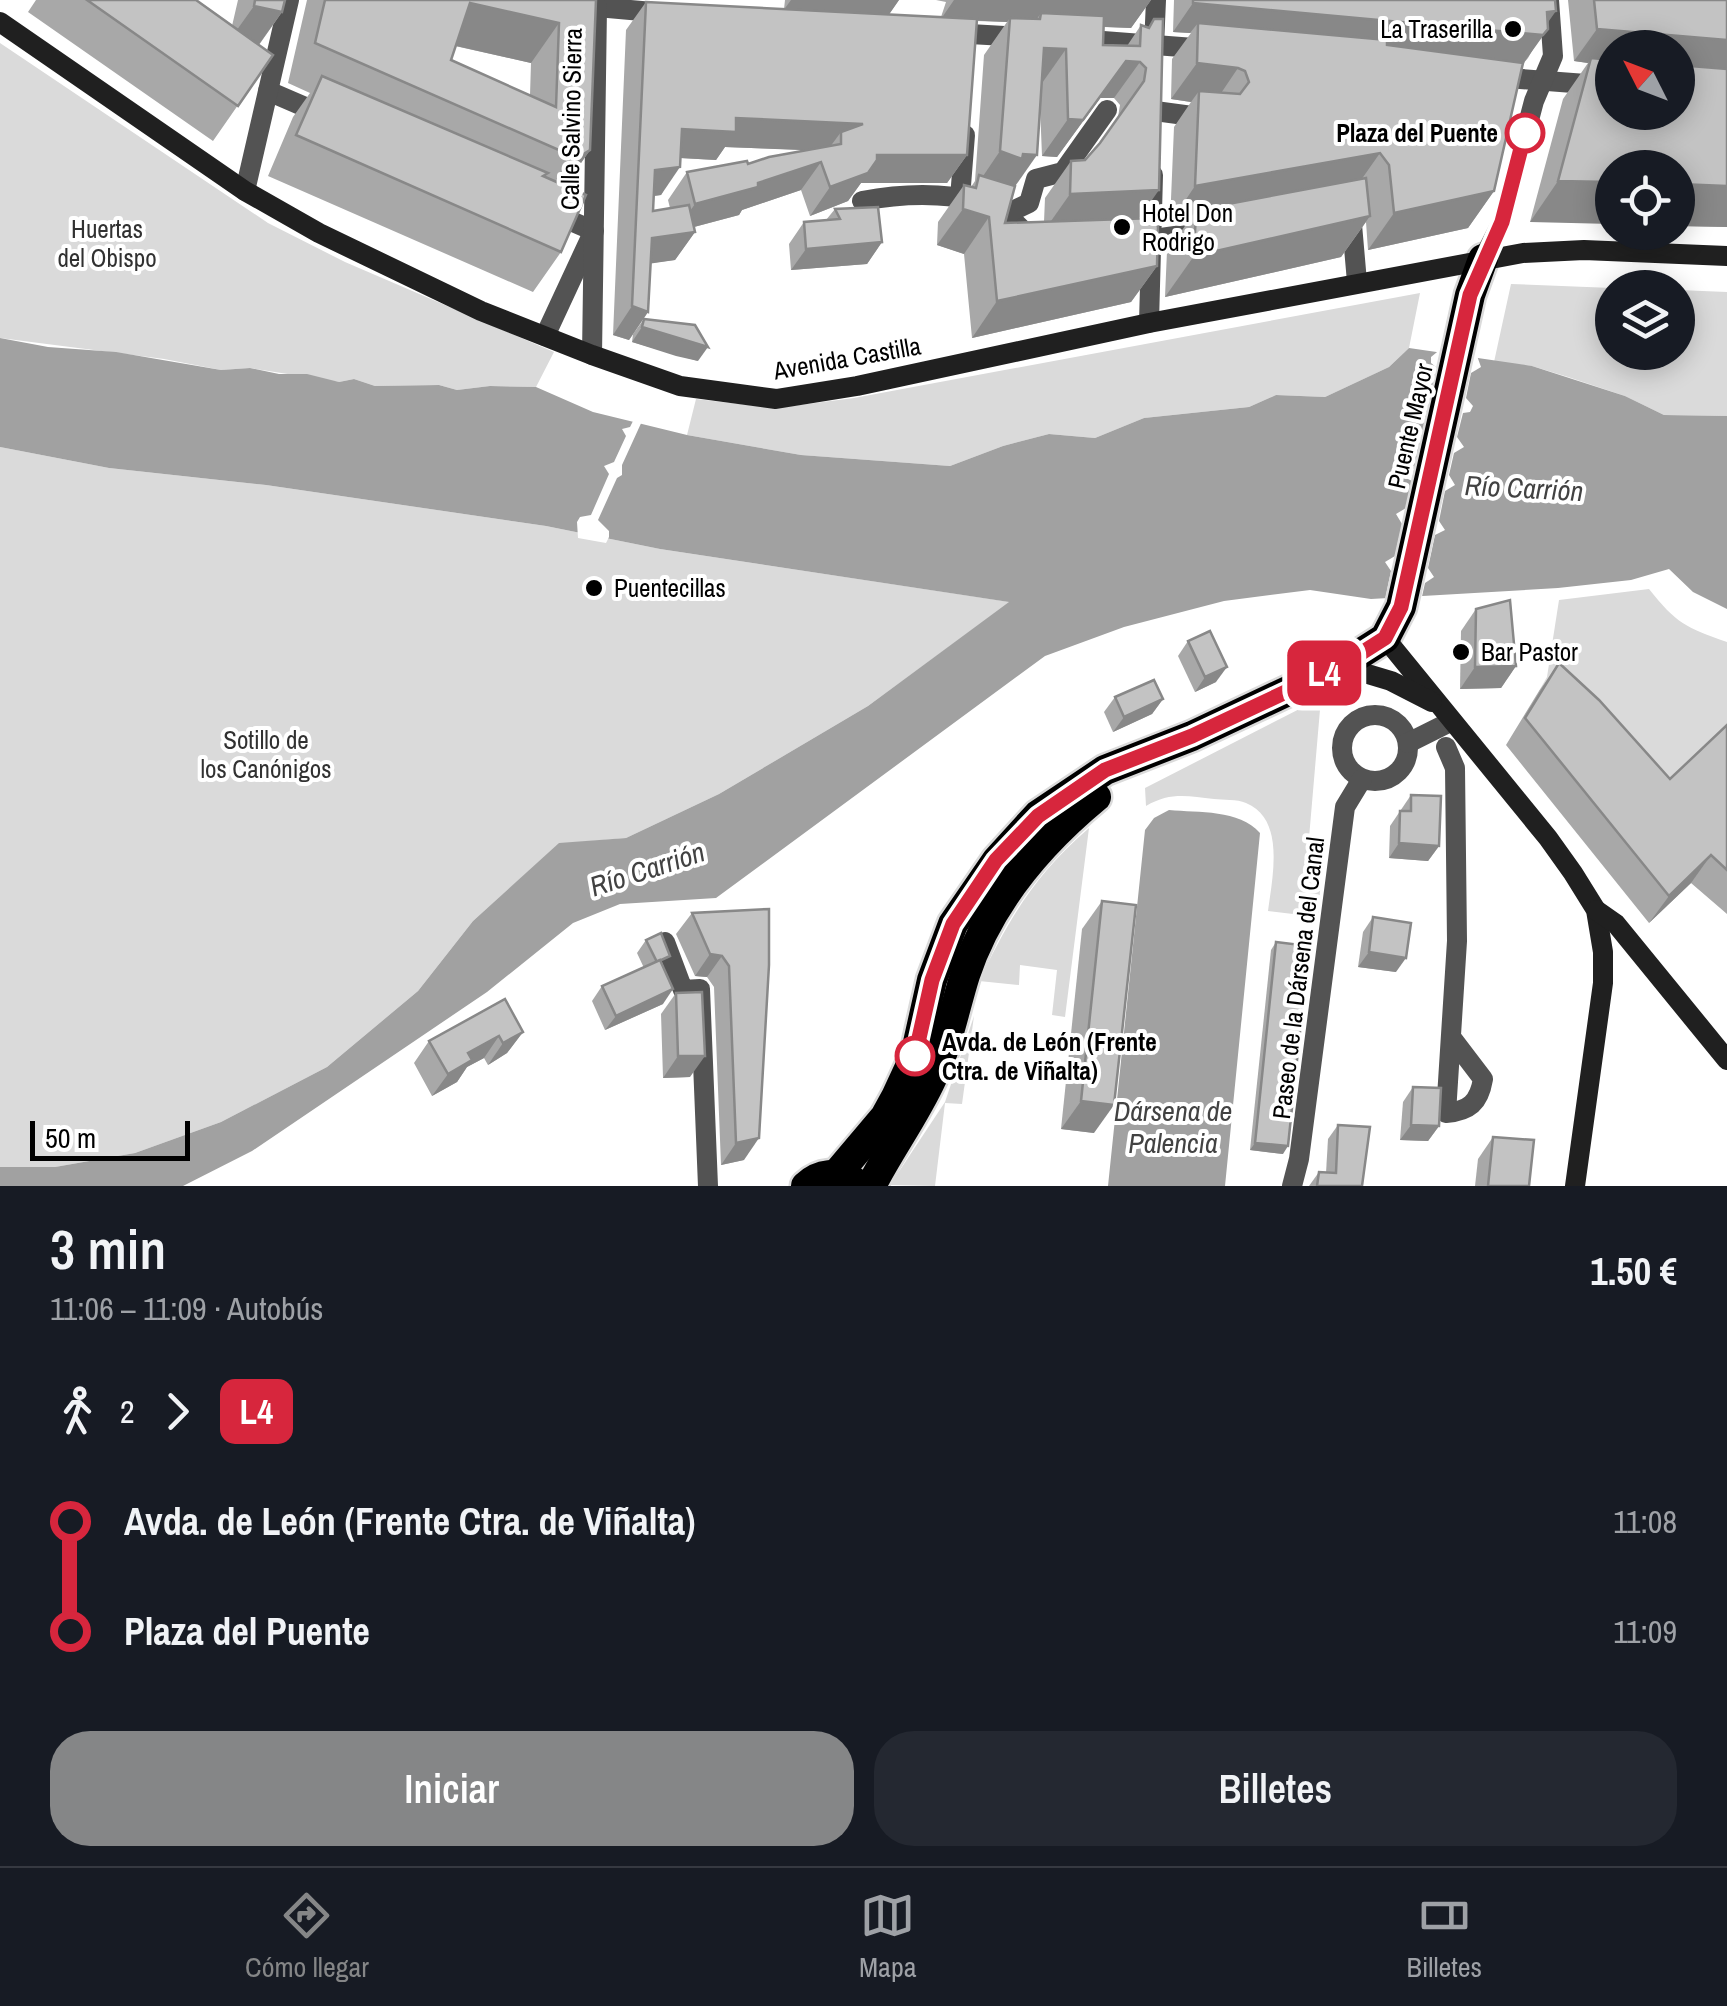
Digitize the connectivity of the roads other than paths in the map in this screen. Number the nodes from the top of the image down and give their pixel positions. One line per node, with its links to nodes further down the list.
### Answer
1 (288, 0): 12 (street)
2 (1156, 0): 10 (street)
3 (1549, 0): 13 (street)
4 (571, 1): 5 (street)
5 (597, 7): 6 (street); 26 (street, Calle Salvino Sierra)
6 (682, 15)
7 (0, 22): 19 (main road, Avenida Castilla)
8 (934, 32): 10 (street)
9 (1236, 52): 10 (street)
10 (1154, 53)
11 (1481, 76): 13 (street)
12 (264, 82): 18 (street); 19 (street)
13 (1542, 82): 14 (street); 31 (street)
14 (1595, 85)
15 (967, 108): 20 (street)
16 (1107, 110): 24 (street)
17 (1210, 118): 27 (street)
18 (336, 120)
19 (245, 191): 34 (main road, Avenida Castilla)
20 (960, 198): 21 (street); 24 (street)
21 (862, 201)
22 (532, 204): 26 (street)
23 (1332, 206): 32 (street)
24 (1006, 214): 29 (street)
25 (1223, 228): 27 (street)
26 (594, 230): 34 (street, Calle Salvino Sierra); 35 (street, Calle Salvino Sierra)
27 (1152, 240): 28 (street); 33 (street)
28 (1114, 242)
29 (1046, 245)
30 (1727, 256): 31 (main road, Avenida Castilla)
31 (1483, 259): 32 (main road, Avenida Castilla); 36 (highway, Puente Mayor)
32 (1358, 282): 33 (main road, Avenida Castilla)
33 (1149, 323): 35 (main road, Avenida Castilla)
34 (545, 336): 35 (main road, Avenida Castilla)
35 (592, 356)
36 (1385, 638): 37 (highway); 38 (main road)
37 (1341, 666): 38 (main road); 39 (highway)
38 (1446, 714): 40 (main road); 42 (street)
39 (1192, 736): 50 (highway); 53 (highway)
40 (1467, 739): 41 (street); 44 (main road)
41 (1446, 747): 42 (street); 48 (street)
42 (1408, 749): 43 (street); 43 (street)
43 (1362, 780): 54 (street, Paseo de la Dársena del Canal)
44 (1596, 910): 46 (main road); 47 (main road)
45 (665, 942): 51 (street)
46 (1603, 952): 47 (main road); 55 (main road)
47 (1644, 958): 49 (main road)
48 (1451, 1037)
49 (1727, 1060)
50 (847, 1180): 52 (highway)
51 (708, 1186)
52 (806, 1186)
53 (871, 1186)
54 (1292, 1186)
55 (1575, 1186)

